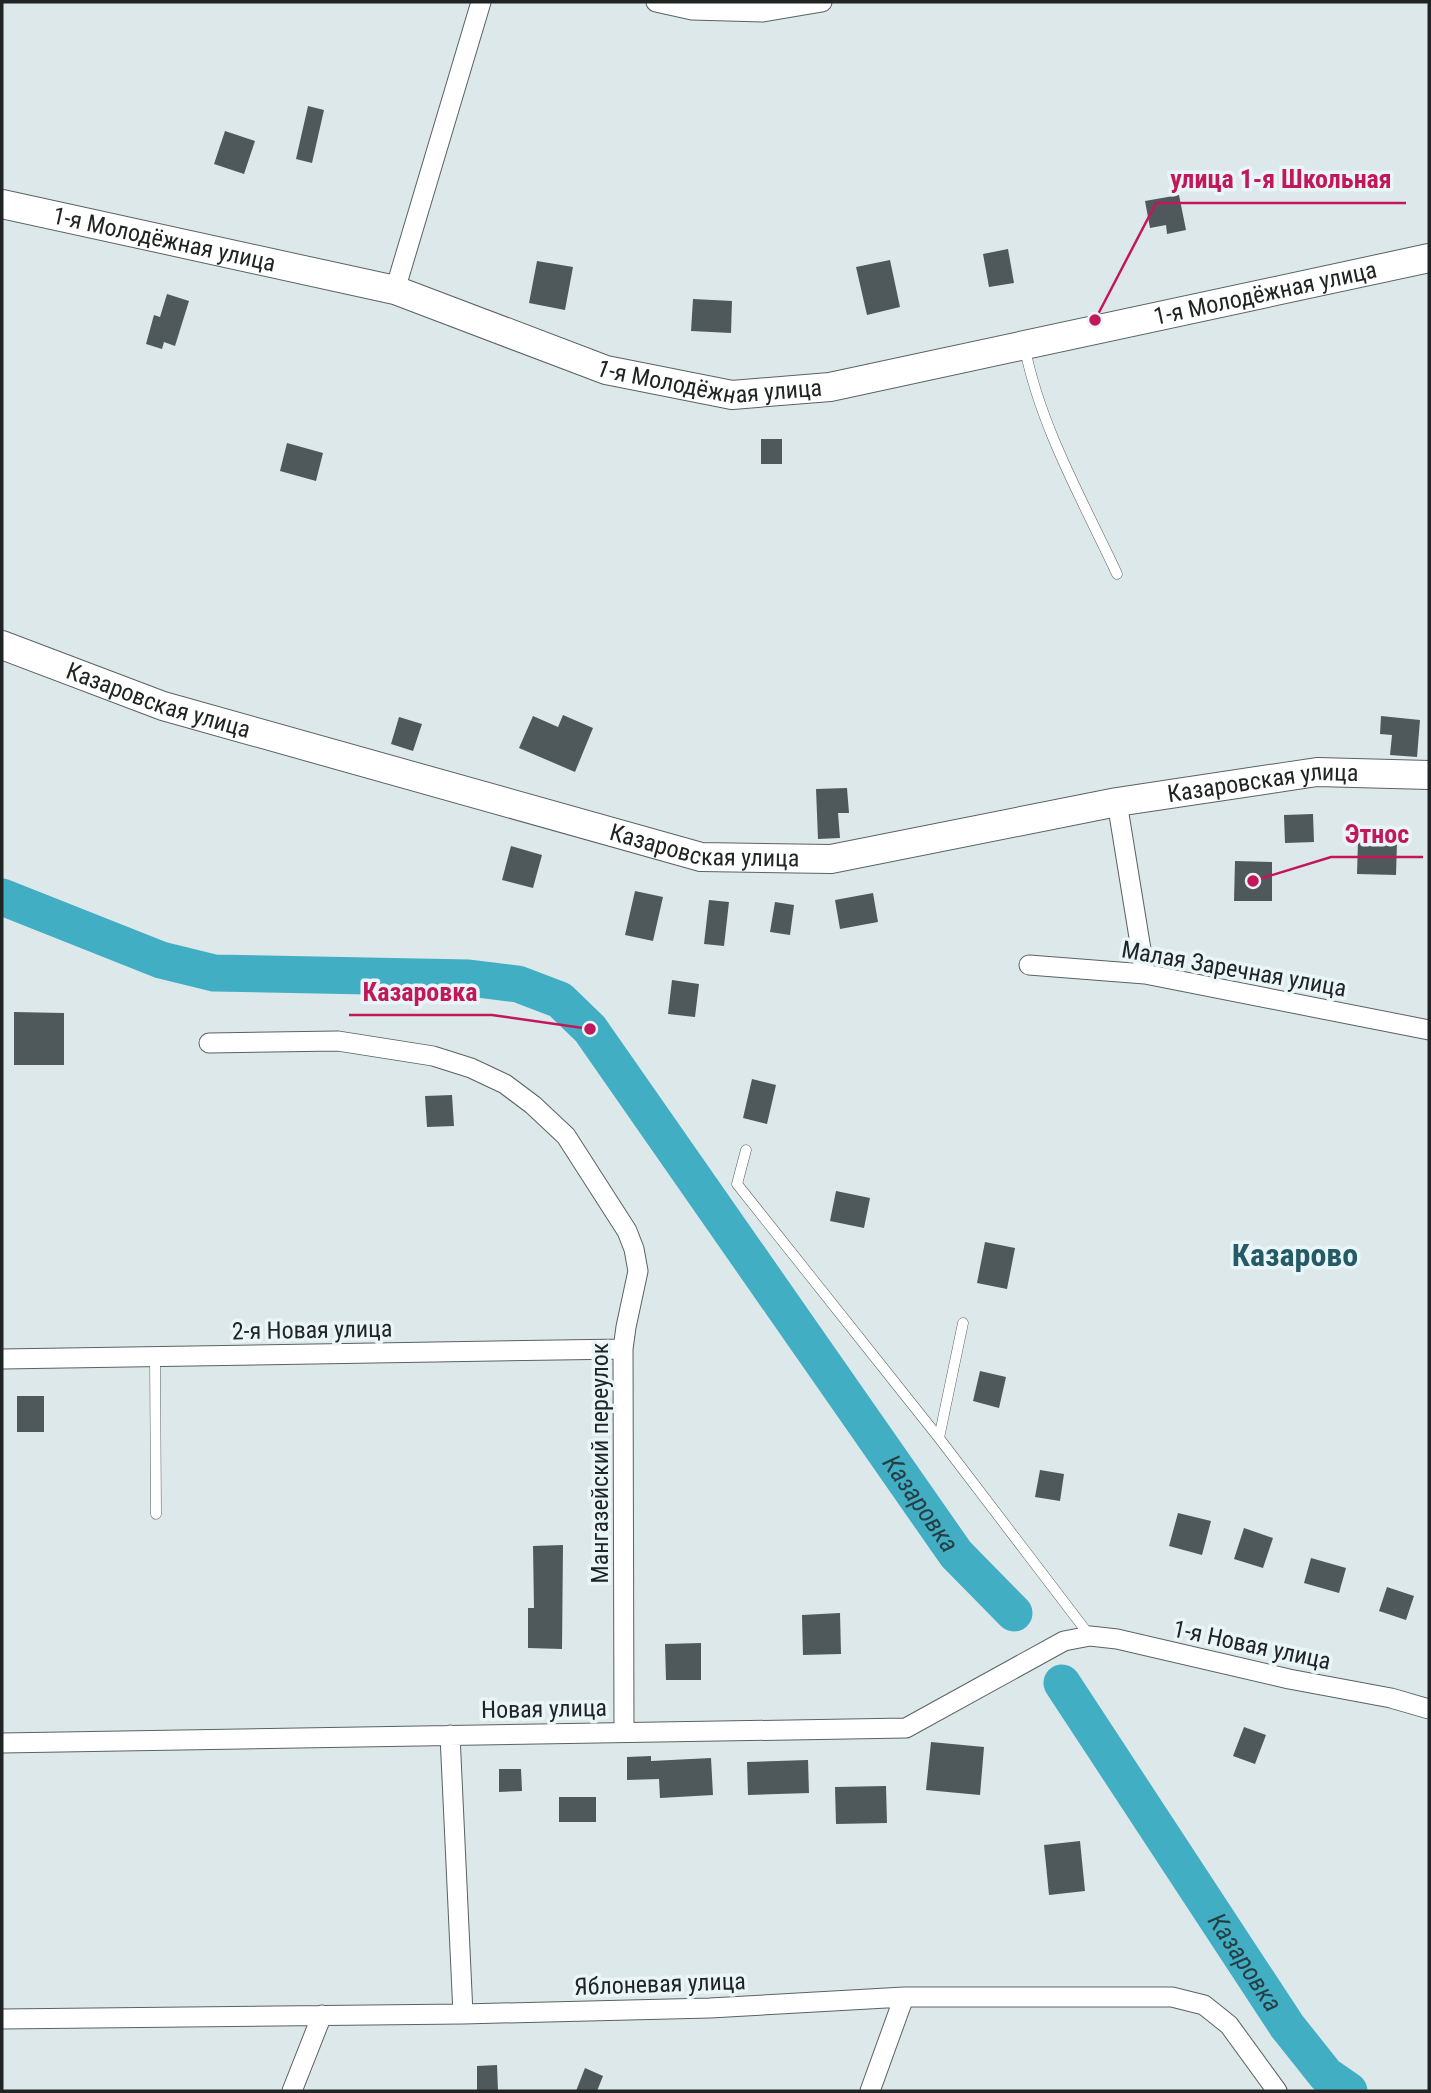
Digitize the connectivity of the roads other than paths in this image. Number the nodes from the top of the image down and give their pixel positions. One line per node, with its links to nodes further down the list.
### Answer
1 (481, 2): 7 (street)
2 (656, 2): 4 (street)
3 (822, 2): 4 (street)
4 (692, 6)
5 (2, 204): 7 (street, 1-я Молодёжная улица)
6 (1429, 258): 8 (street, 1-я Молодёжная улица)
7 (395, 290): 8 (street, 1-я Молодёжная улица)
8 (1024, 345): 9 (lane)
9 (1117, 574)
10 (2, 645): 12 (street, Казаровская улица)
11 (1429, 775): 12 (street, Казаровская улица)
12 (1117, 802): 14 (street)
13 (1029, 965): 14 (street, Малая Заречная улица)
14 (1145, 974): 15 (street, Малая Заречная улица)
15 (1429, 1031)
16 (208, 1043): 19 (street, Мангазейский переулок)
17 (746, 1150): 22 (lane)
18 (963, 1323): 22 (lane)
19 (623, 1349): 20 (street, 2-я Новая улица); 27 (street, Мангазейский переулок)
20 (155, 1356): 21 (street, 2-я Новая улица); 23 (lane)
21 (2, 1359)
22 (939, 1438): 24 (lane)
23 (156, 1514)
24 (1090, 1636): 25 (street, 1-я Новая улица); 26 (street, 1-я Новая улица)
25 (1064, 1641): 27 (street, Новая улица)
26 (1429, 1709)
27 (624, 1732): 28 (street, Новая улица)
28 (450, 1735): 29 (street, Новая улица); 31 (street)
29 (2, 1743)
30 (904, 1997): 31 (street, Яблоневая улица); 35 (street); 36 (street, Яблоневая улица)
31 (463, 2014): 32 (street, Яблоневая улица)
32 (322, 2015): 33 (street, Яблоневая улица); 34 (street)
33 (2, 2019)
34 (292, 2091)
35 (870, 2091)
36 (1278, 2091)

